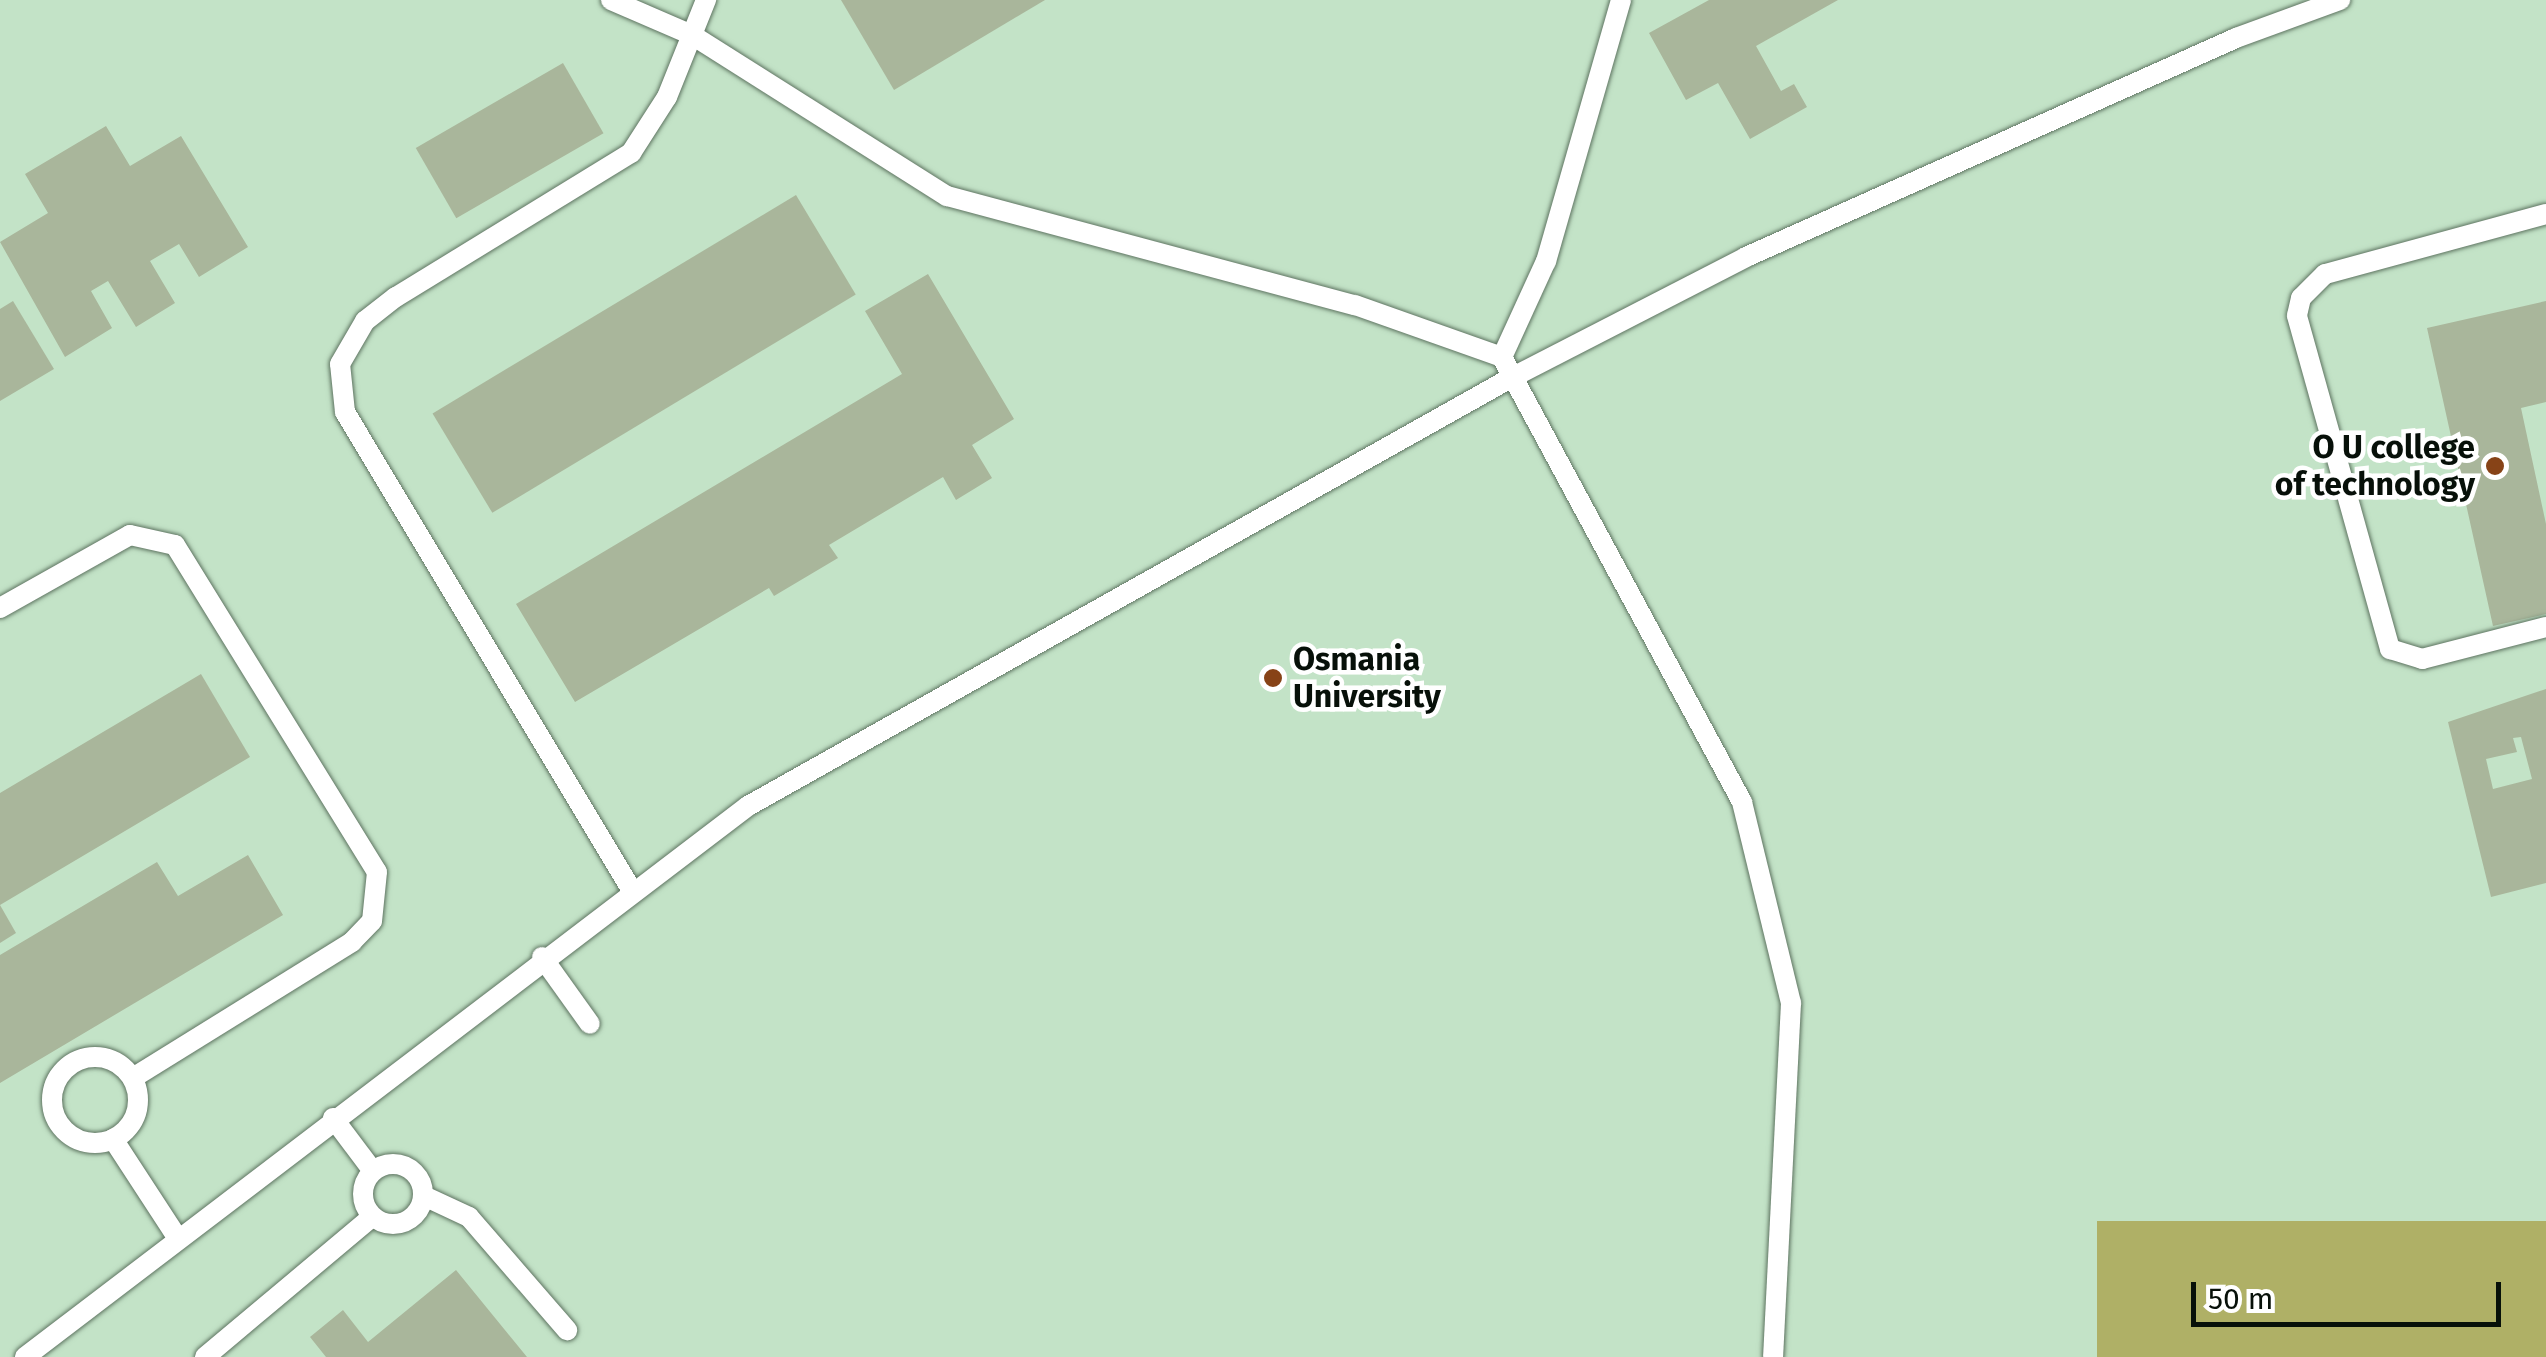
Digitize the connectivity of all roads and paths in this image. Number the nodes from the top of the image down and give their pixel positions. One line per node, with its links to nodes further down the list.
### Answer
1 (612, 0): 5 (lane)
2 (706, 0): 5 (lane)
3 (1622, 0): 7 (lane)
4 (2340, 0): 8 (lane)
5 (692, 36): 7 (lane); 11 (lane)
6 (2546, 214): 10 (lane)
7 (1502, 357): 8 (lane)
8 (1509, 379): 11 (lane); 24 (lane)
9 (0, 608): 14 (lane)
10 (2546, 627)
11 (631, 889): 12 (lane)
12 (542, 957): 13 (lane); 15 (lane)
13 (590, 1024)
14 (133, 1078): 16 (lane); 16 (lane)
15 (333, 1118): 17 (lane); 20 (lane)
16 (113, 1140): 20 (lane)
17 (372, 1171): 18 (lane); 19 (lane)
18 (424, 1196): 19 (lane); 21 (lane)
19 (372, 1217): 23 (lane)
20 (177, 1237): 22 (lane)
21 (566, 1330)
22 (25, 1357)
23 (205, 1357)
24 (1772, 1357)

